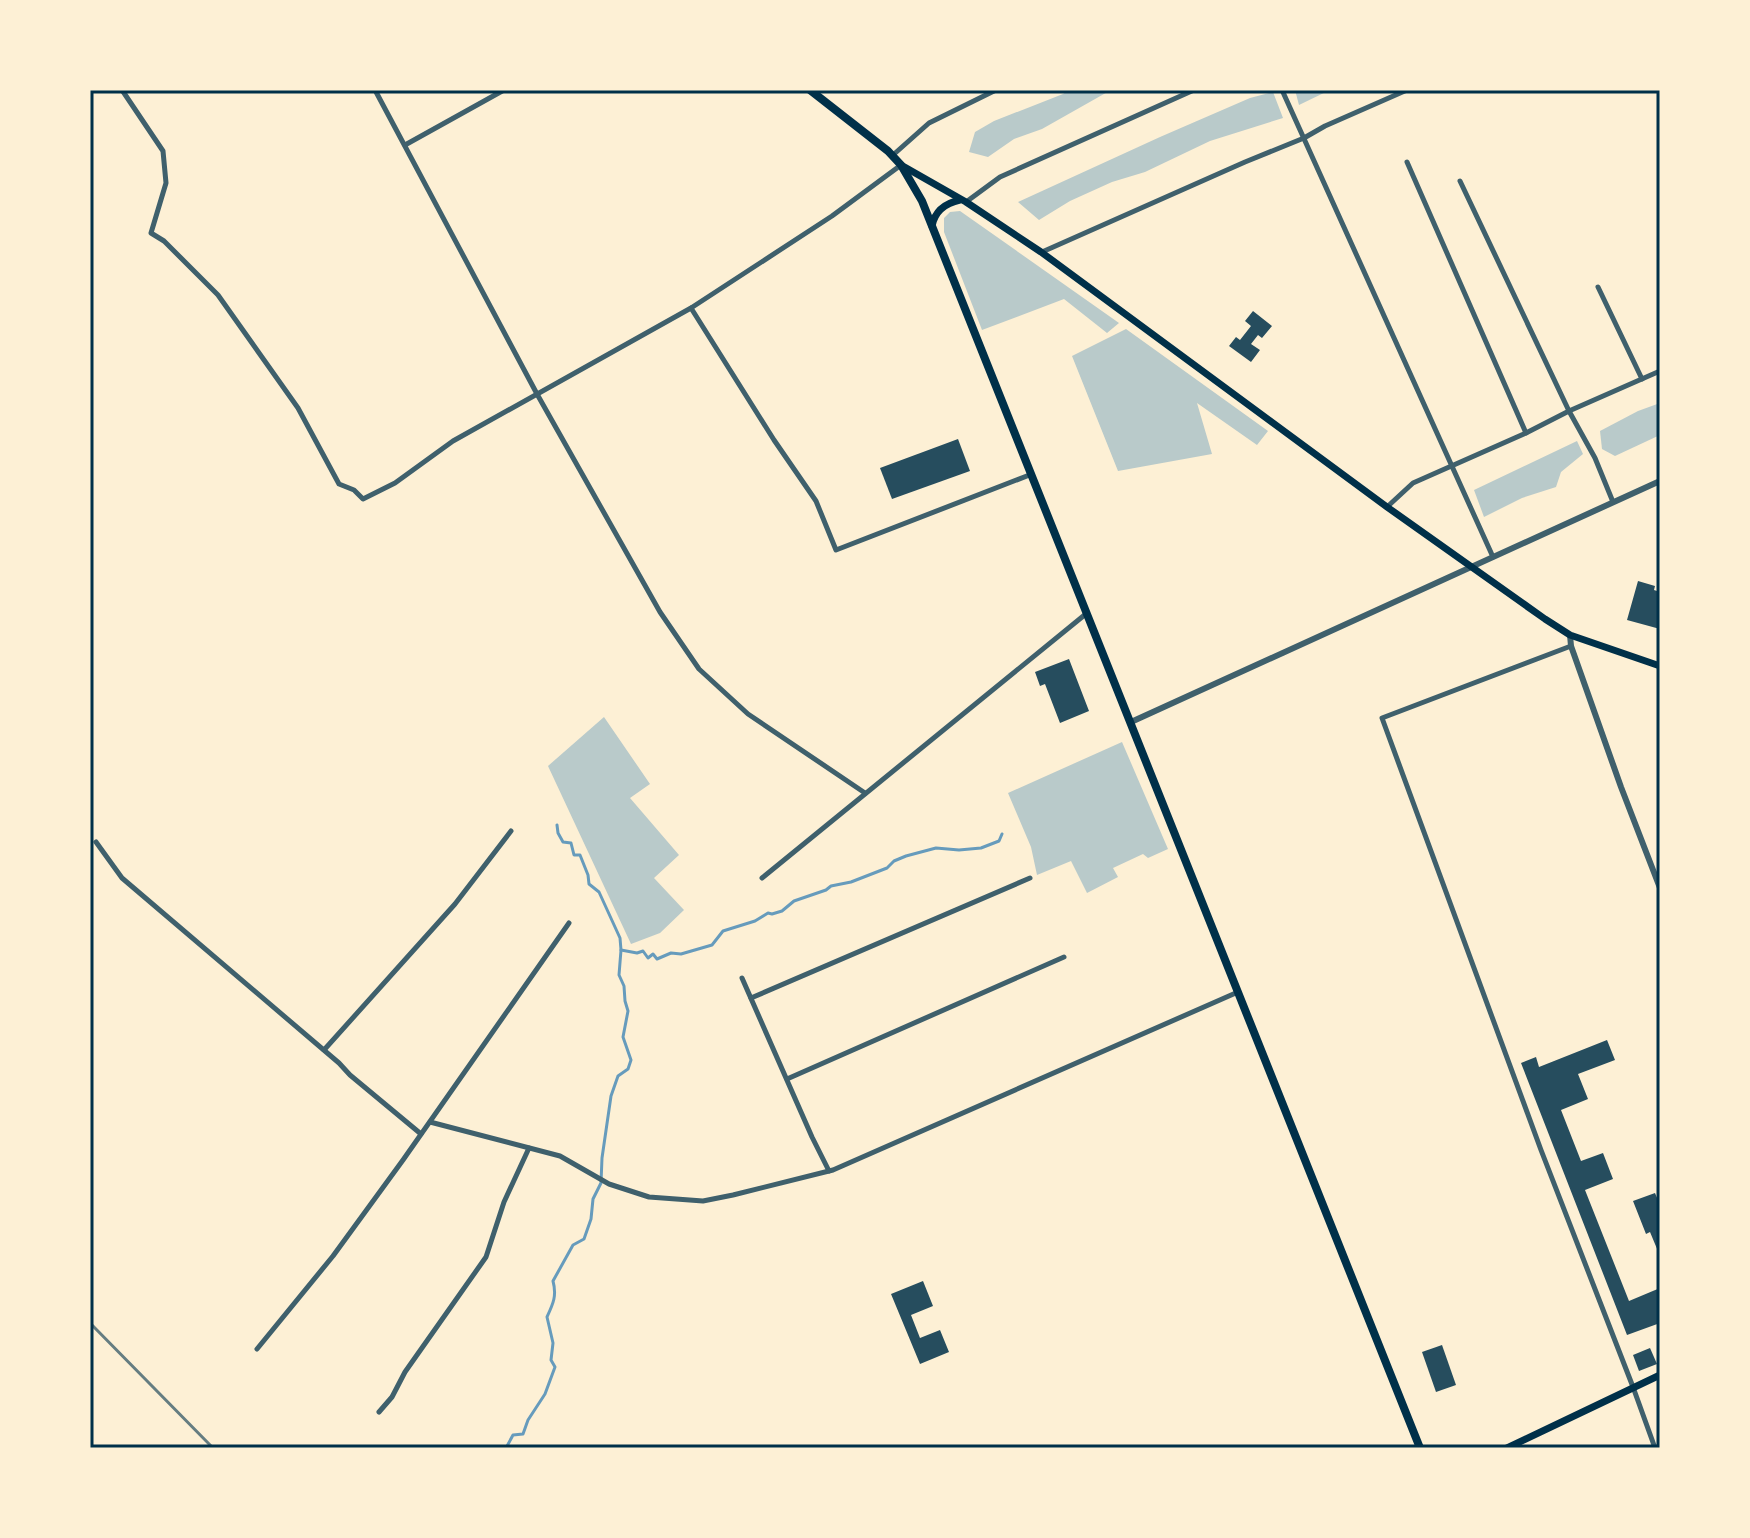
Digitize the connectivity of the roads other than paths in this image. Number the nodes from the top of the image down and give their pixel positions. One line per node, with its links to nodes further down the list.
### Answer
1 (122, 90): 22 (street)
2 (375, 90): 10 (street)
3 (504, 90): 10 (street)
4 (810, 90): 11 (highway)
5 (996, 90): 11 (street)
6 (1194, 90): 15 (street)
7 (1282, 90): 9 (street)
8 (1407, 90): 9 (street)
9 (1304, 138): 17 (street); 25 (street)
10 (405, 145): 22 (street)
11 (892, 156): 13 (highway)
12 (1407, 162): 24 (street)
13 (901, 165): 15 (main road); 16 (highway); 19 (street)
14 (1460, 181): 23 (street)
15 (964, 200): 16 (main road); 17 (main road)
16 (932, 226): 26 (highway)
17 (1041, 252): 29 (main road)
18 (1598, 287): 21 (street)
19 (691, 308): 22 (street); 26 (street)
20 (1660, 371): 21 (street)
21 (1642, 379): 23 (street)
22 (537, 394): 37 (street)
23 (1569, 411): 24 (street); 28 (street)
24 (1526, 433): 25 (street)
25 (1452, 464): 29 (street); 30 (street)
26 (1032, 474): 32 (highway)
27 (1660, 481): 28 (street)
28 (1613, 502): 30 (street)
29 (1387, 507): 31 (main road)
30 (1493, 557): 31 (street)
31 (1470, 566): 33 (main road); 36 (street)
32 (1088, 612): 36 (highway); 37 (street)
33 (1570, 635): 34 (street); 35 (main road)
34 (1571, 646): 42 (street); 56 (street)
35 (1660, 666)
36 (1131, 722): 46 (highway)
37 (865, 793): 40 (street)
38 (511, 831): 48 (street)
39 (96, 842): 48 (street)
40 (762, 878)
41 (1030, 878): 47 (street)
42 (1660, 888)
43 (569, 923): 50 (street)
44 (1064, 957): 49 (street)
45 (742, 978): 47 (street)
46 (1239, 992): 53 (street); 58 (highway)
47 (751, 998): 49 (street)
48 (324, 1050): 51 (street)
49 (787, 1079): 53 (street)
50 (430, 1122): 51 (street); 52 (street)
51 (421, 1134): 54 (street)
52 (529, 1148): 53 (street); 57 (street)
53 (829, 1171)
54 (257, 1349)
55 (1660, 1375): 56 (main road)
56 (1633, 1387): 59 (main road); 60 (street)
57 (379, 1412)
58 (1420, 1448)
59 (1507, 1448)
60 (1655, 1448)

